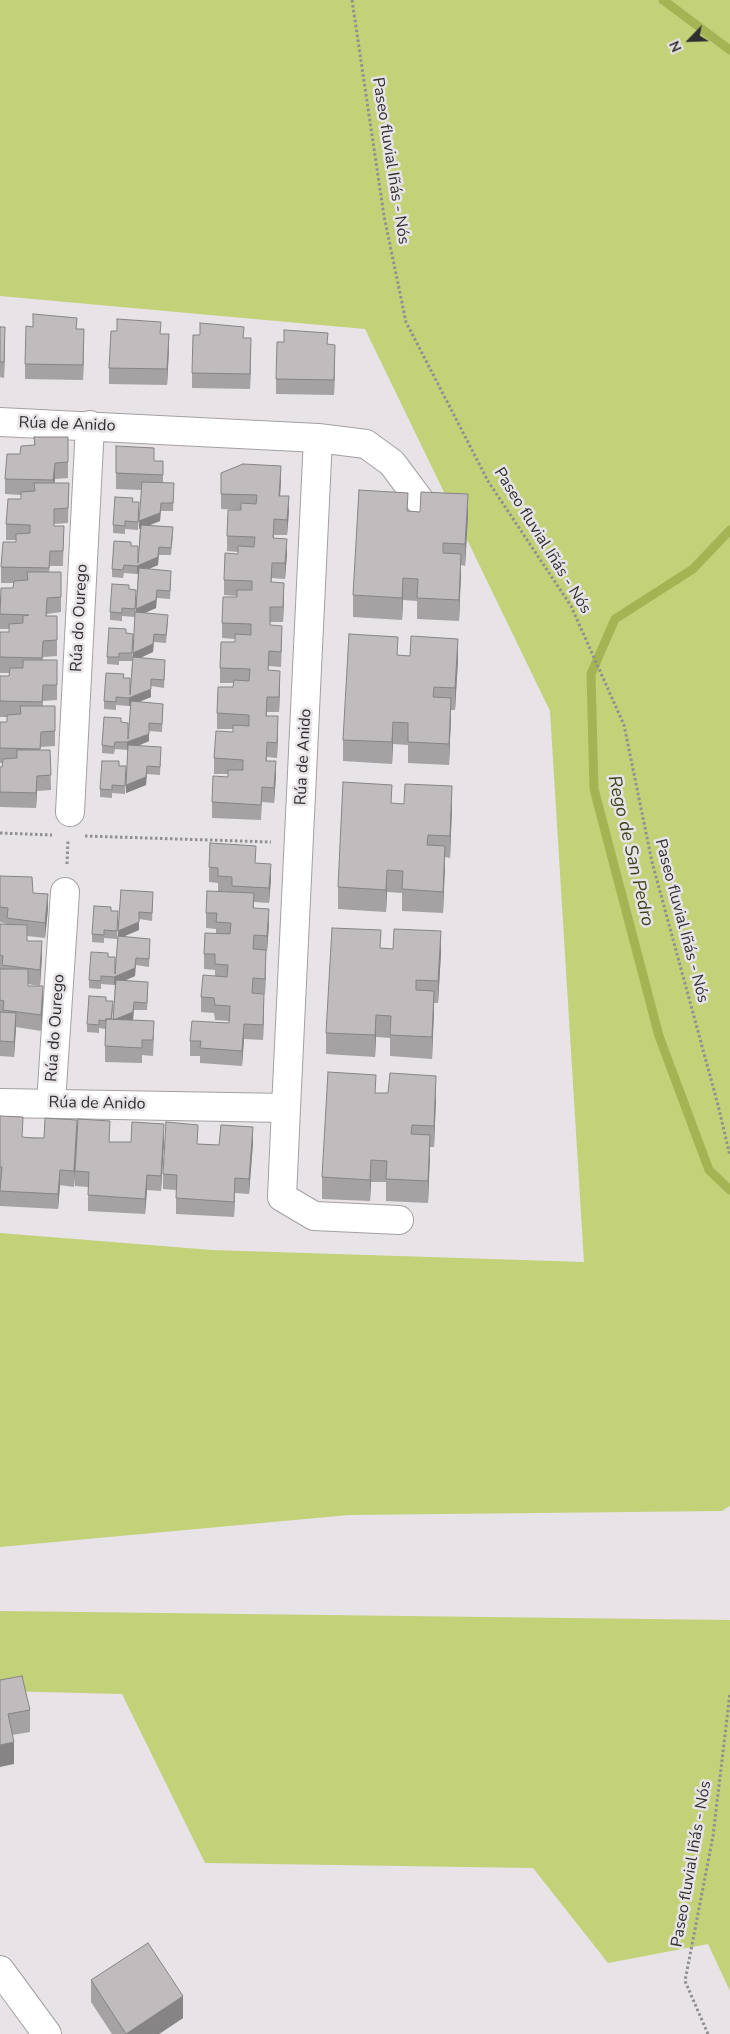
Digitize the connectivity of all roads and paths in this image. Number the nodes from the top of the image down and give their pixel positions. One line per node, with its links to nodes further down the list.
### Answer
1 (352, 0): 13 (path, Paseo fluvial Iñás - Nós)
2 (0, 422): 3 (main road, Rúa de Anido)
3 (90, 425): 4 (main road, Rúa de Anido); 6 (main road, Rúa do Ourego)
4 (318, 438): 5 (main road); 8 (main road, Rúa de Anido)
5 (421, 502)
6 (69, 824): 7 (path); 8 (path); 9 (path)
7 (0, 833)
8 (300, 843): 12 (main road, Rúa de Anido)
9 (65, 892): 11 (main road, Rúa do Ourego)
10 (0, 1103): 11 (main road, Rúa de Anido)
11 (51, 1103): 12 (main road, Rúa de Anido)
12 (286, 1108): 14 (main road)
13 (730, 1156)
14 (399, 1220)
15 (730, 1693): 18 (path, Paseo fluvial Iñás - Nós)
16 (0, 1970): 17 (main road)
17 (46, 2034)
18 (708, 2034)

